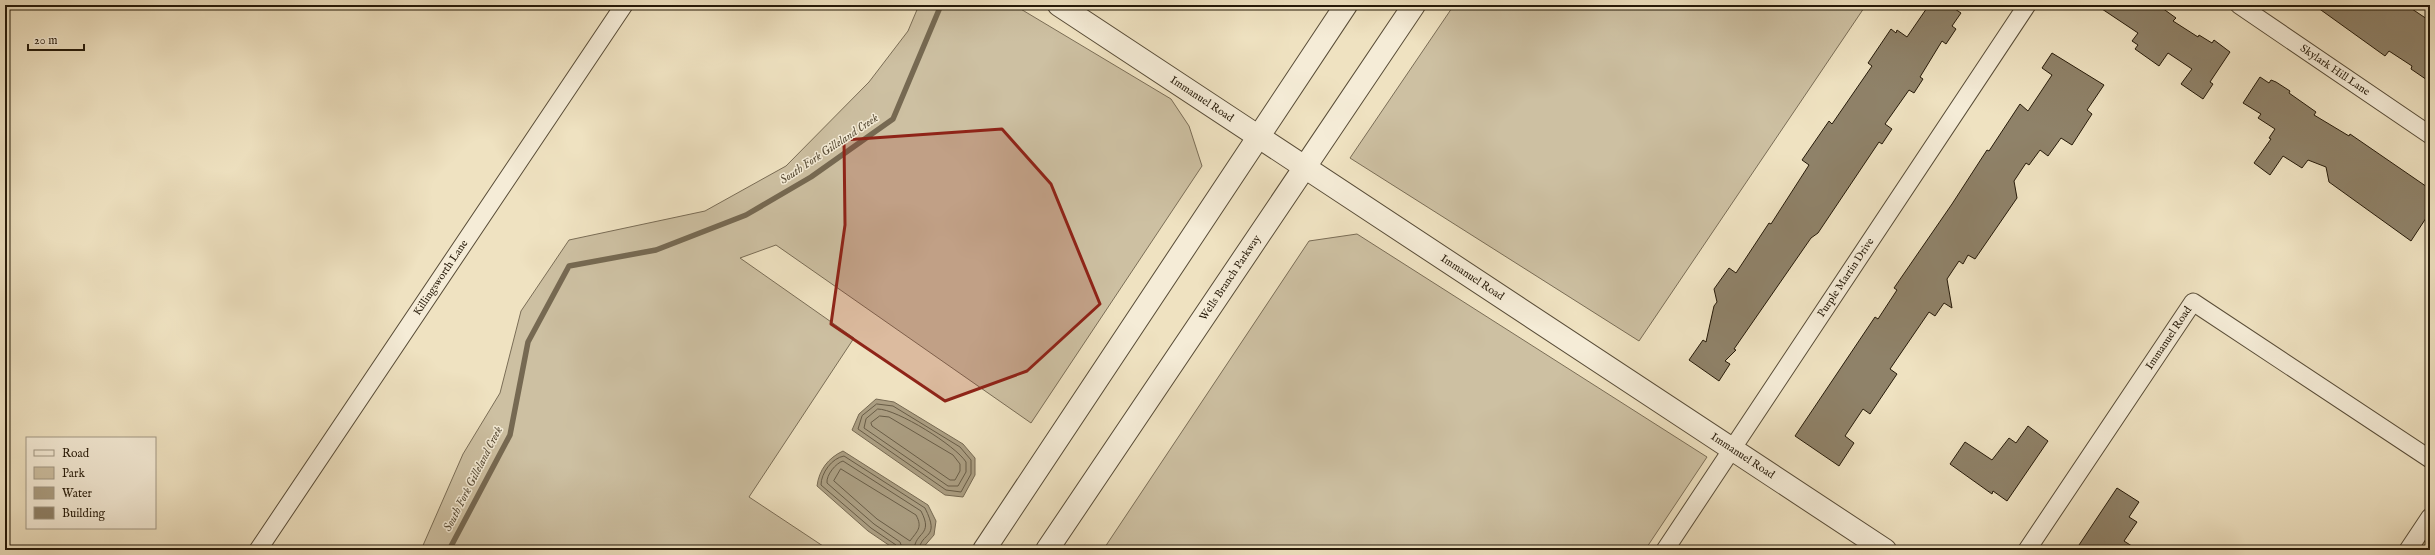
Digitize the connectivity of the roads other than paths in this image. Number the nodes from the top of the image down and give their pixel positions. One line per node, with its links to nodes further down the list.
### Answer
1 (624, 5): 13 (street, Killingsworth Lane)
2 (1059, 5): 8 (street, Immanuel Road)
3 (1346, 5): 8 (street)
4 (1414, 5): 9 (street, Wells Branch Parkway)
5 (2027, 5): 10 (street, Purple Martin Drive)
6 (2240, 5): 7 (street, Skylark Hill Lane)
7 (2430, 135)
8 (1259, 136): 9 (street, Immanuel Road); 14 (street)
9 (1305, 167): 10 (street, Immanuel Road); 15 (street, Wells Branch Parkway)
10 (1733, 448): 16 (street, Purple Martin Drive); 17 (street, Immanuel Road)
11 (2430, 459): 18 (street, Immanuel Road)
12 (2430, 517): 19 (street)
13 (258, 550)
14 (984, 550)
15 (1046, 550)
16 (1665, 550)
17 (1885, 550)
18 (2027, 550)
19 (2408, 550)

